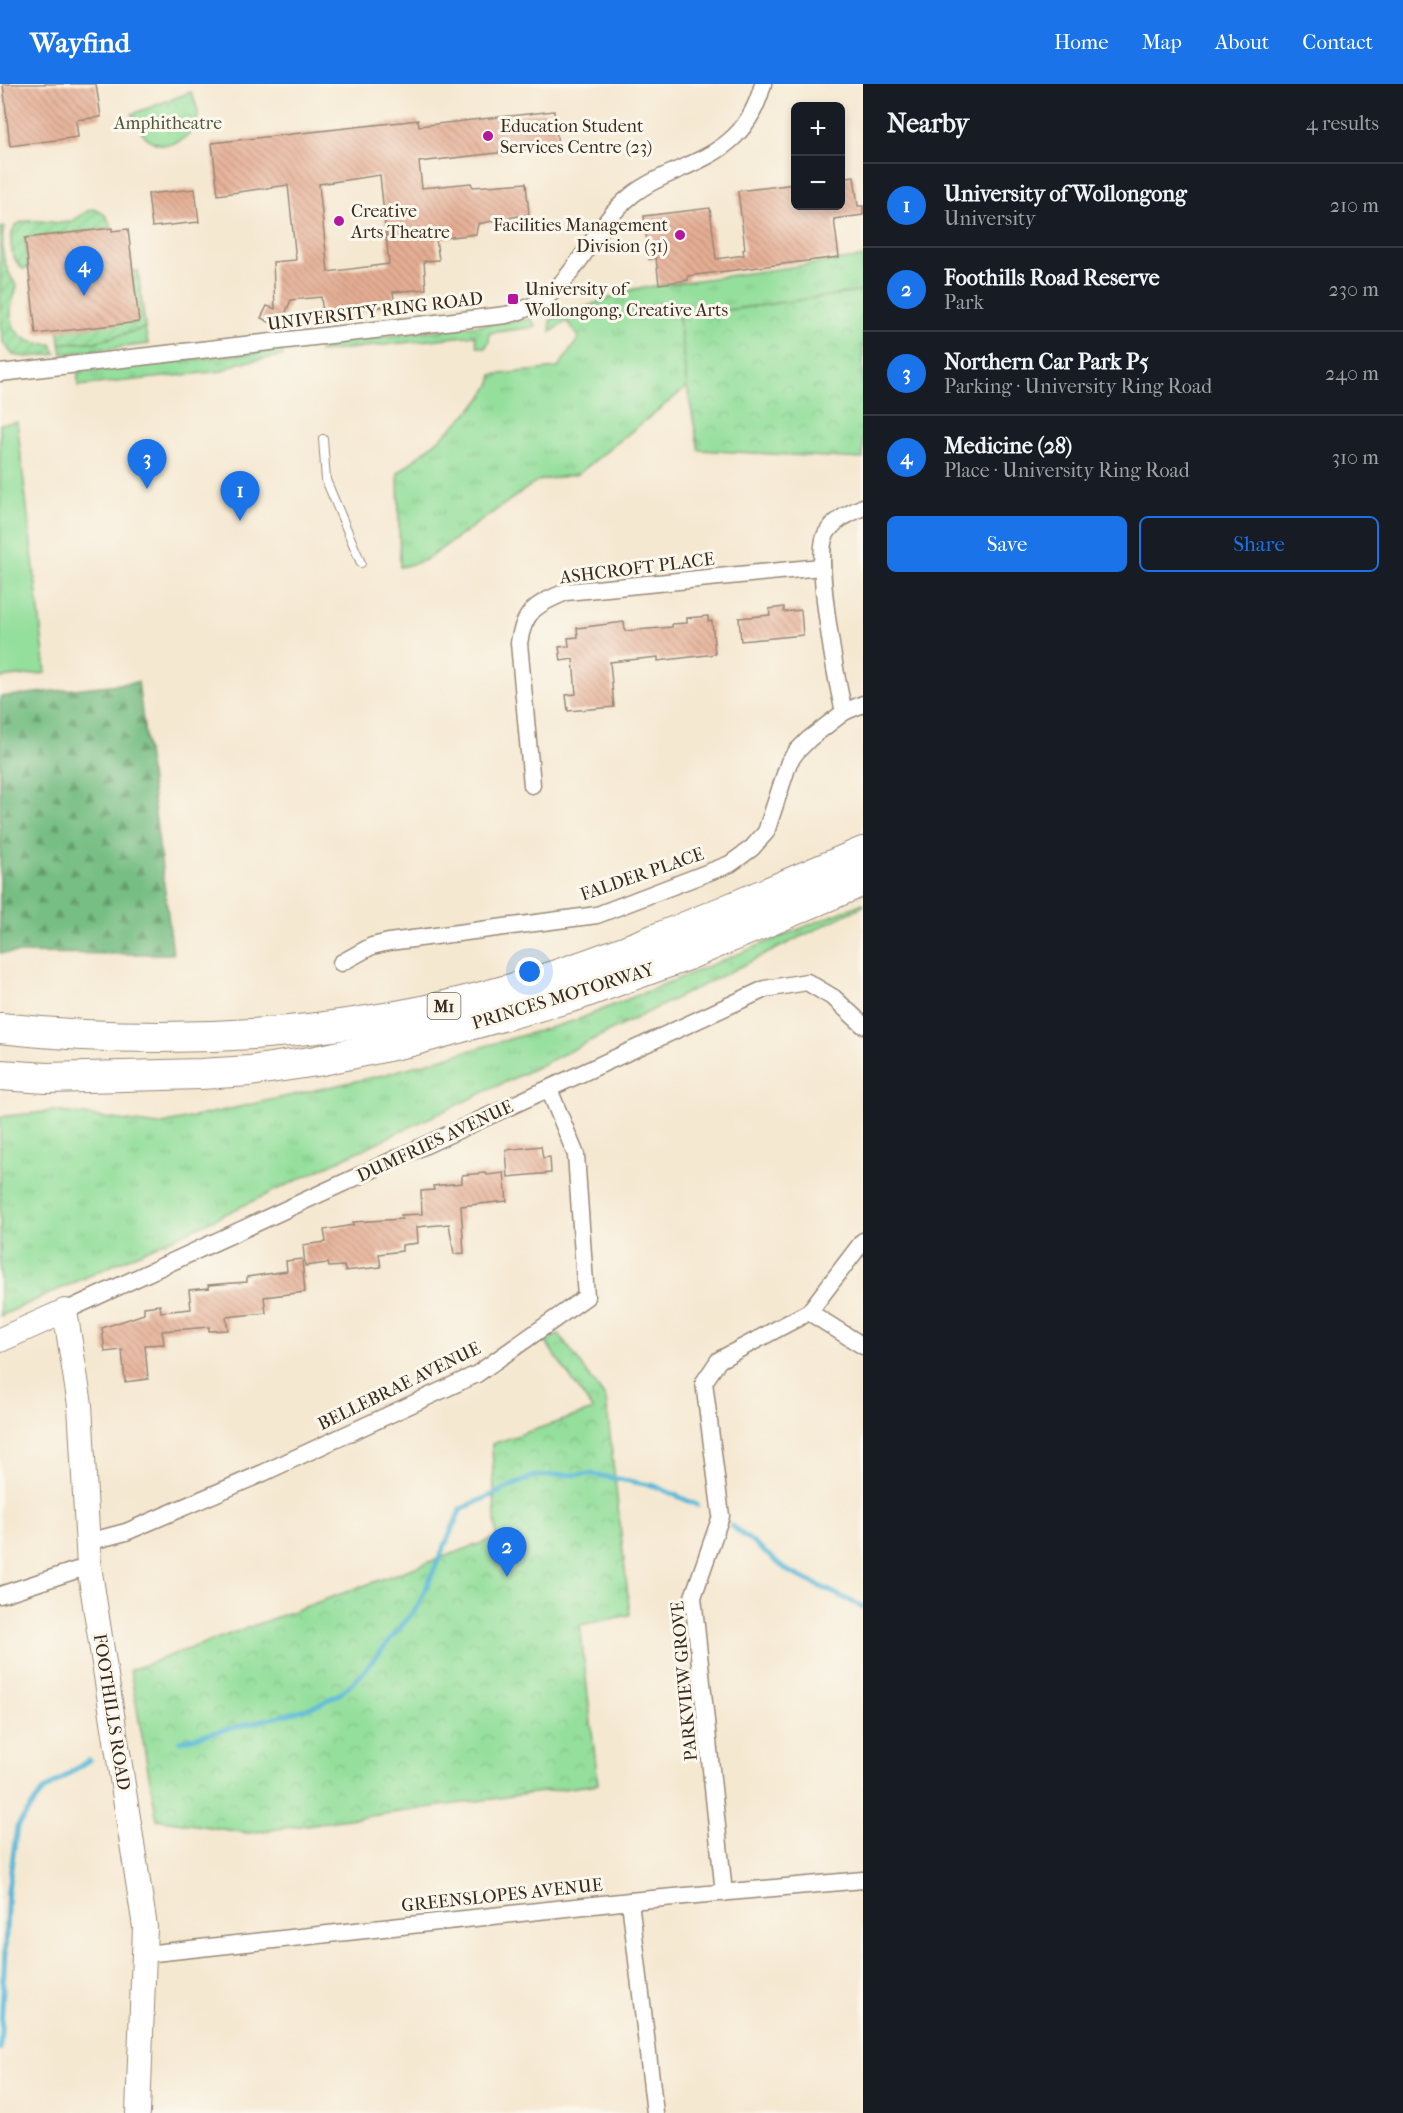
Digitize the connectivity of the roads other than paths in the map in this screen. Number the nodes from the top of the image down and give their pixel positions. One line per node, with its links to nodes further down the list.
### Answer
1 (763, 84): 2 (street, UNIVERSITY RING ROAD)
2 (0, 372)
3 (323, 439): 5 (lane)
4 (863, 507): 6 (street)
5 (361, 563)
6 (821, 567): 8 (street); 9 (street, ASHCROFT PLACE)
7 (863, 705): 8 (street, FALDER PLACE)
8 (844, 712): 12 (street, FALDER PLACE)
9 (532, 785)
10 (863, 852): 13 (highway, PRINCES MOTORWAY / M1)
11 (863, 881): 18 (highway, PRINCES MOTORWAY / M1)
12 (341, 963)
13 (350, 1024): 15 (highway, PRINCES MOTORWAY / M1); 16 (highway)
14 (863, 1026): 19 (street, DUMFRIES AVENUE)
15 (0, 1028)
16 (0, 1042)
17 (0, 1075): 18 (highway, PRINCES MOTORWAY / M1)
18 (47, 1078): 20 (highway)
19 (549, 1089): 22 (street, DUMFRIES AVENUE); 26 (street, BELLEBRAE AVENUE)
20 (0, 1092)
21 (863, 1241): 23 (street)
22 (65, 1311): 24 (street, DUMFRIES AVENUE); 26 (street, FOOTHILLS ROAD)
23 (808, 1312): 25 (street); 30 (street, PARKVIEW GROVE)
24 (0, 1340)
25 (863, 1346)
26 (88, 1542): 27 (street, FOOTHILLS ROAD)
27 (89, 1566): 28 (street); 32 (street, FOOTHILLS ROAD)
28 (0, 1594)
29 (863, 1880): 30 (street, GREENSLOPES AVENUE)
30 (724, 1893): 31 (street, GREENSLOPES AVENUE)
31 (630, 1901): 32 (street, GREENSLOPES AVENUE); 34 (street)
32 (145, 1954): 33 (street, FOOTHILLS ROAD)
33 (138, 2113)
34 (655, 2113)

